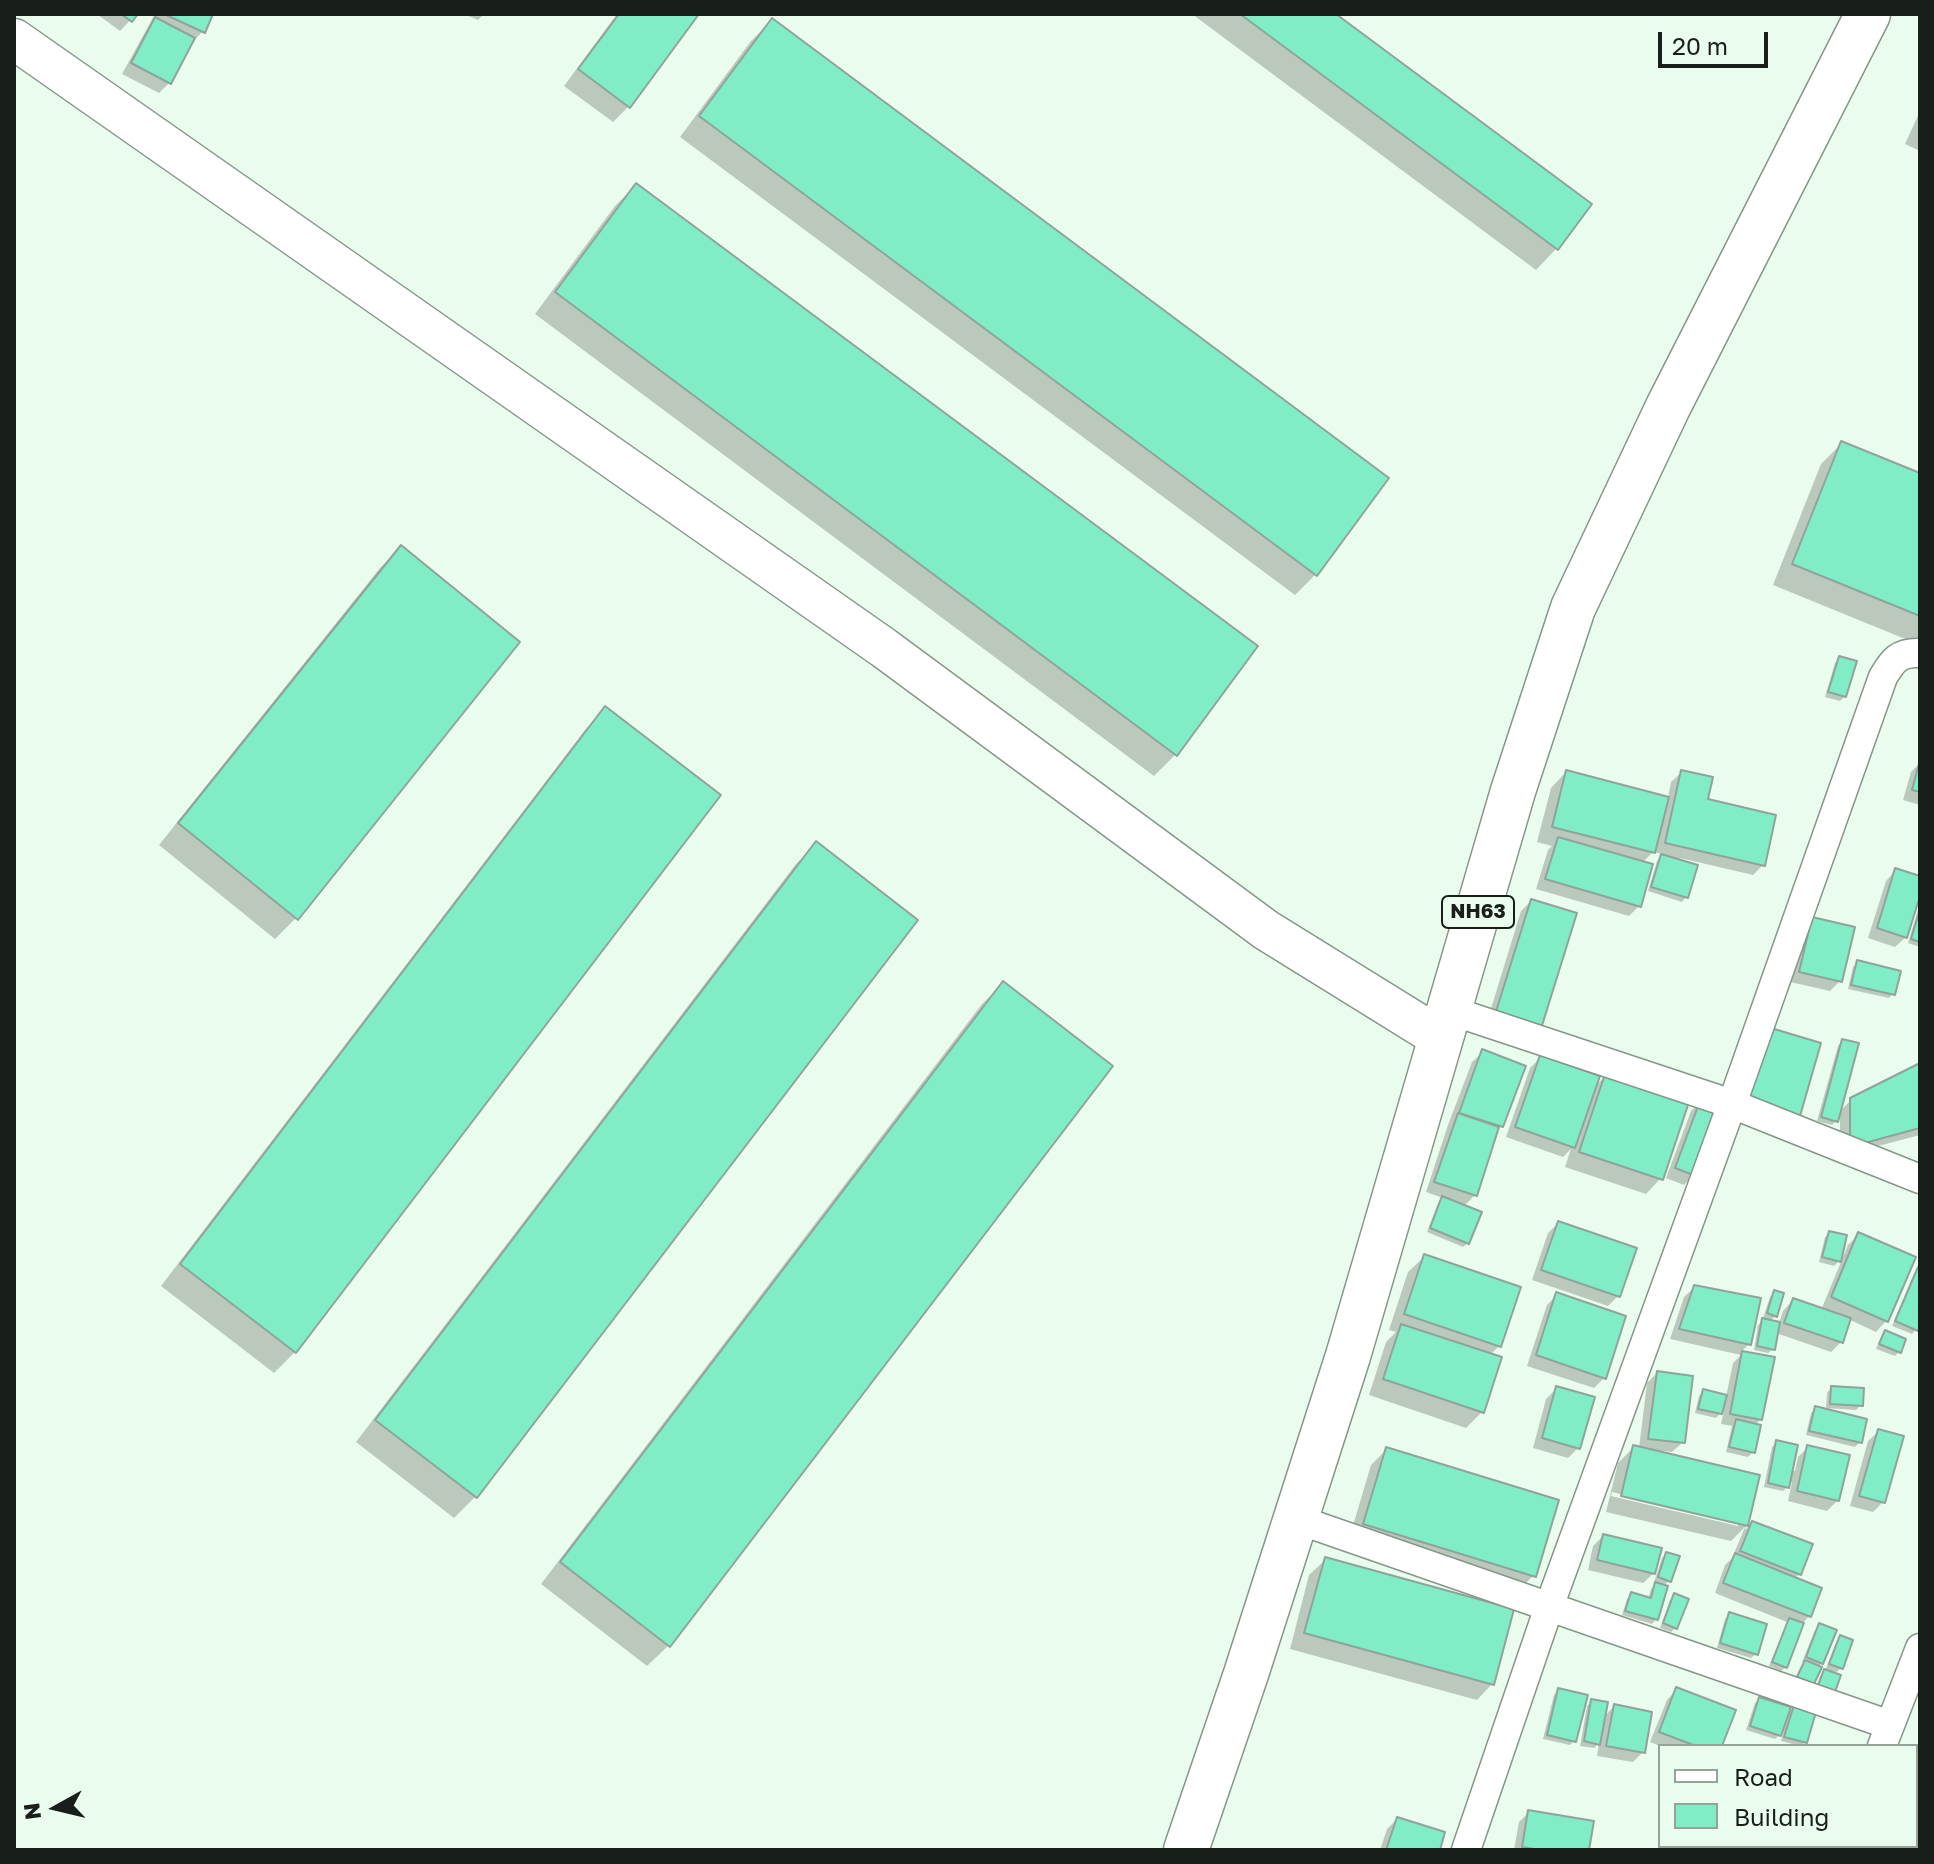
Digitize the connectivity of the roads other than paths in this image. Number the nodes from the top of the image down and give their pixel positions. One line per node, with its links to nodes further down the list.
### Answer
1 (1868, 14): 4 (highway, NH63)
2 (14, 39): 4 (main road)
3 (1920, 653): 5 (street)
4 (1446, 1024): 5 (street); 7 (highway, NH63)
5 (1732, 1104): 6 (street); 8 (street)
6 (1920, 1179)
7 (1296, 1519): 8 (street); 11 (highway, NH63)
8 (1549, 1607): 10 (street); 12 (street)
9 (1920, 1648): 10 (street)
10 (1886, 1736)
11 (1186, 1850)
12 (1466, 1850)

